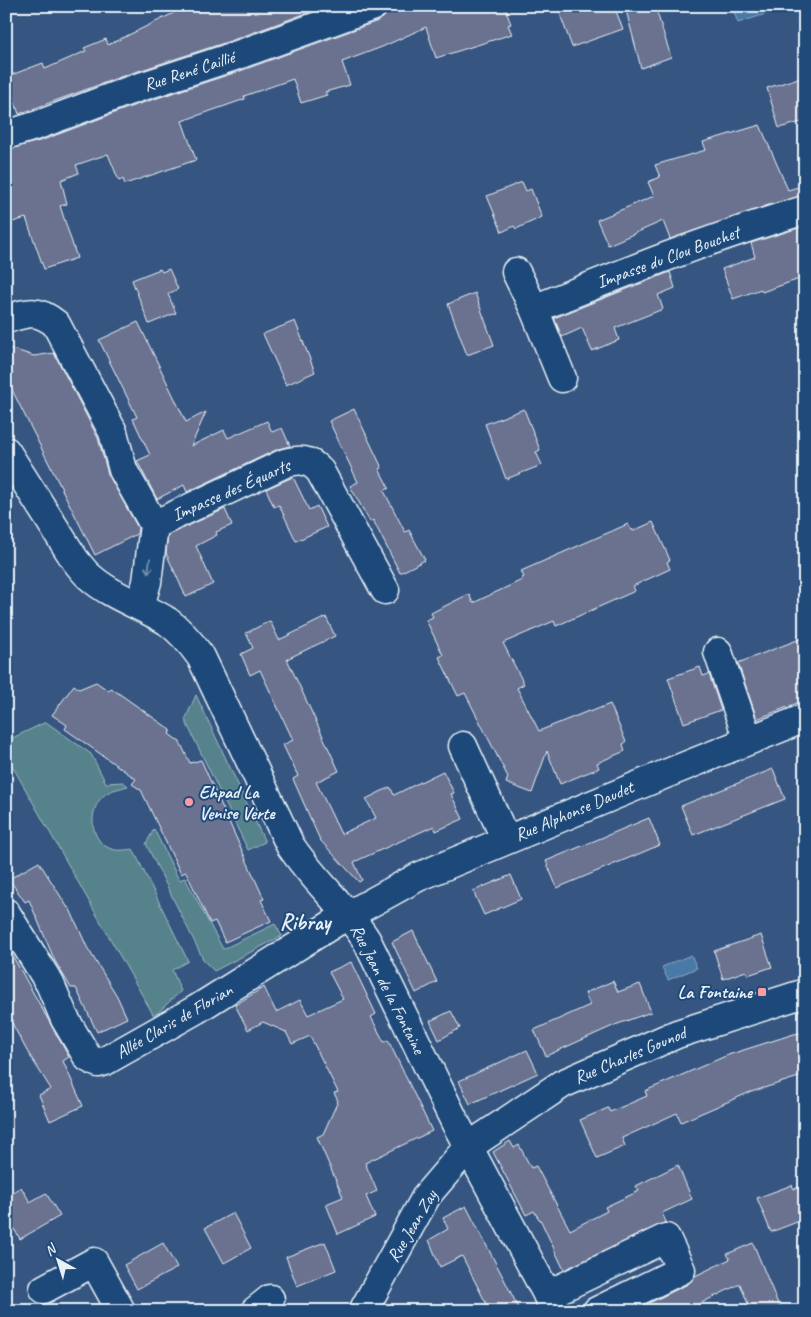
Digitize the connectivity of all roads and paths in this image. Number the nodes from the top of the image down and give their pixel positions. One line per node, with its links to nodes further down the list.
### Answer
1 (372, 6): 2 (street, Rue René Caillié)
2 (6, 135)
3 (805, 210): 5 (street, Impasse du Clou Bouchet)
4 (516, 272): 5 (street)
5 (534, 309): 7 (street)
6 (6, 319): 9 (street, Impasse des Équarts)
7 (562, 378)
8 (6, 451): 11 (street, Rue Jean de la Fontaine)
9 (154, 525): 10 (street, Impasse des Équarts); 11 (street, Impasse des Équarts, one-way to 11)
10 (385, 590)
11 (140, 606): 18 (street, Rue Jean de la Fontaine)
12 (718, 652): 14 (street)
13 (805, 718): 14 (street, Rue Alphonse Daudet)
14 (748, 740): 16 (street, Rue Alphonse Daudet)
15 (463, 746): 16 (street)
16 (506, 840): 18 (street, Rue Alphonse Daudet)
17 (6, 913): 18 (street, Allée Claris de Florian)
18 (349, 916): 20 (street, Rue Jean de la Fontaine)
19 (805, 993): 20 (street, Rue Charles Gounod)
20 (468, 1147): 22 (street, Rue Jean de la Fontaine); 24 (street, Rue Jean Zay)
21 (44, 1289): 23 (street)
22 (552, 1303): 25 (street, Rue Jean de la Fontaine)
23 (121, 1311)
24 (363, 1311)
25 (597, 1311)

